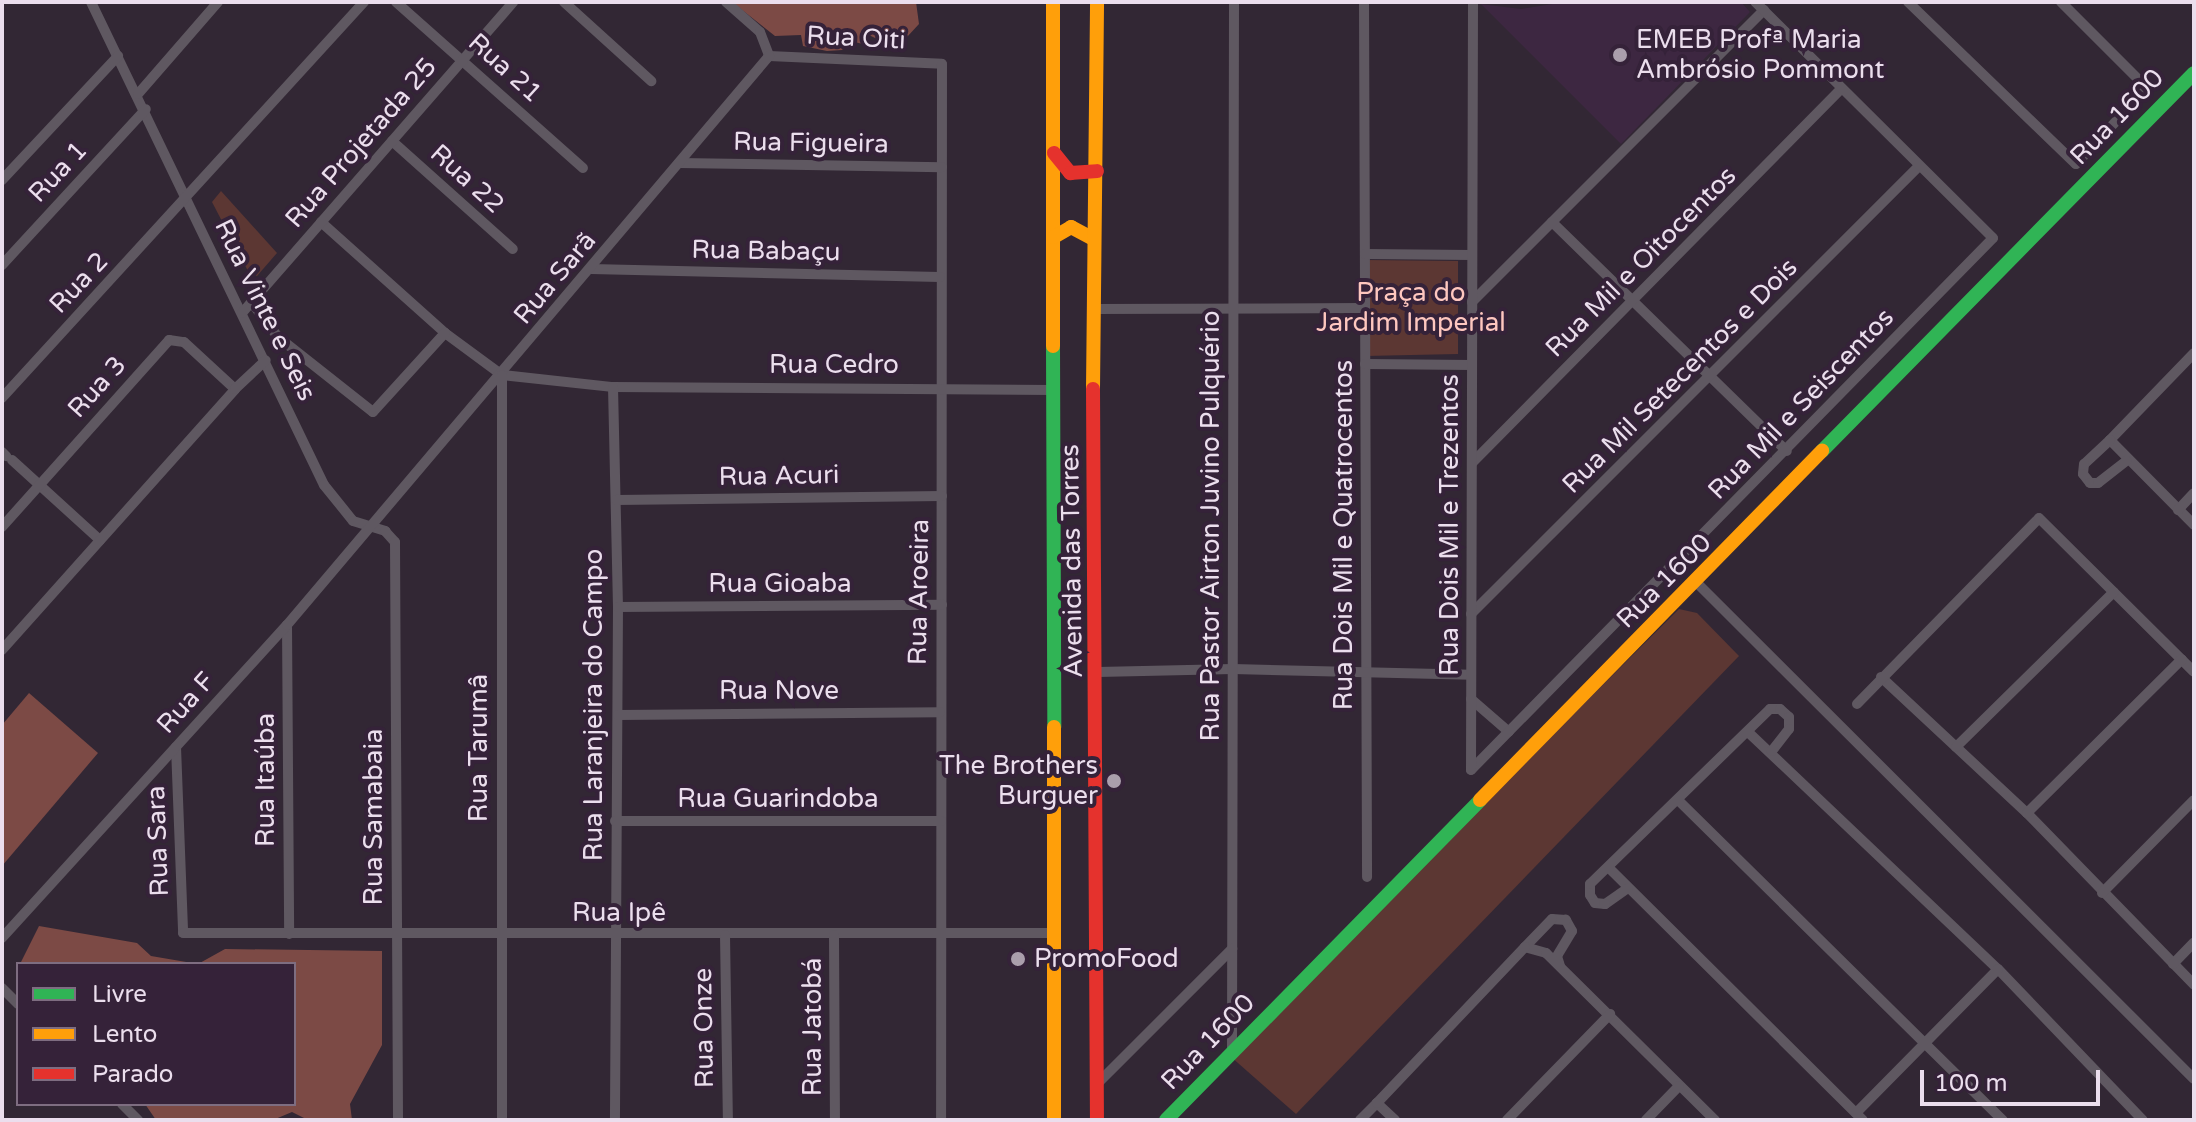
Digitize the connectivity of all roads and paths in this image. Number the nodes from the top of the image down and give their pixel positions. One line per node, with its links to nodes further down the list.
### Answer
1 (91, 2): 17 (street, Rua Vinte e Seis)
2 (218, 2): 24 (street)
3 (364, 2): 34 (street, Rua 2)
4 (396, 2): 19 (street, Rua 21)
5 (513, 2): 19 (street, Rua Projetada 25)
6 (564, 2): 22 (street)
7 (726, 2): 18 (street)
8 (1053, 2): 27 (main road, Avenida das Torres)
9 (1097, 2): 32 (main road, Avenida das Torres)
10 (1234, 2): 48 (street, Rua Pastor Airton Juvino Pulquério)
11 (1364, 2): 40 (street, Rua Dois Mil e Quatrocentos)
12 (1473, 2): 41 (street, Rua Dois Mil e Trezentos)
13 (1755, 2): 16 (street)
14 (1908, 2): 15 (street)
15 (2061, 2)
16 (1764, 10): 23 (street); 36 (street)
17 (118, 56): 24 (street, Rua Vinte e Seis); 33 (street)
18 (769, 56): 20 (street, Rua Oiti); 28 (street, Rua Sarã)
19 (463, 59): 26 (street, Rua Projetada 25); 31 (street, Rua 21)
20 (942, 64): 29 (street, Rua Aroeira)
21 (2194, 73): 78 (main road, Rua 1600)
22 (651, 81)
23 (1840, 90): 30 (street); 45 (street, Rua Mil e Oitocentos)
24 (138, 94): 25 (street, Rua Vinte e Seis)
25 (146, 109): 34 (street, Rua Vinte e Seis); 42 (street, Rua 1)
26 (392, 141): 35 (street, Rua Projetada 25); 39 (street, Rua 22)
27 (1054, 152): 32 (main road); 37 (main road, Avenida das Torres)
28 (679, 163): 29 (street, Rua Figueira); 43 (street, Rua Sarã)
29 (942, 167): 44 (street, Rua Aroeira)
30 (1918, 167): 58 (street, Rua Mil Setecentos e Dois); 65 (street, Rua Mil e Seiscentos)
31 (583, 168)
32 (1097, 171): 38 (main road, Avenida das Torres)
33 (2, 180)
34 (189, 198): 51 (street, Rua Vinte e Seis); 63 (street, Rua 2)
35 (321, 222): 47 (street, Rua Projetada 25); 52 (street)
36 (1552, 222): 45 (street); 46 (street)
37 (1054, 237): 38 (main road); 62 (main road, Avenida das Torres)
38 (1094, 239): 50 (main road, Avenida das Torres)
39 (513, 249)
40 (1365, 254): 41 (street); 49 (street, Rua Dois Mil e Quatrocentos)
41 (1472, 255): 46 (street, Rua Dois Mil e Trezentos)
42 (2, 265)
43 (591, 269): 44 (street, Rua Babaçu); 57 (street, Rua Sarã)
44 (940, 277): 60 (street, Rua Aroeira)
45 (1633, 301): 58 (street); 68 (street, Rua Mil e Oitocentos)
46 (1472, 302): 56 (street, Rua Dois Mil e Trezentos)
47 (252, 303): 51 (street, Rua Projetada 25); 52 (street)
48 (1234, 306): 49 (street); 50 (street); 86 (street, Rua Pastor Airton Juvino Pulquério)
49 (1365, 308): 55 (street, Rua Dois Mil e Quatrocentos)
50 (1093, 309): 87 (main road, Avenida das Torres)
51 (242, 313): 54 (street, Rua Vinte e Seis)
52 (445, 333): 57 (street)
53 (2194, 353): 64 (street)
54 (266, 360): 61 (street); 75 (street, Rua Vinte e Seis)
55 (1365, 364): 56 (street); 89 (street, Rua Dois Mil e Quatrocentos)
56 (1472, 365): 68 (street, Rua Dois Mil e Trezentos)
57 (502, 375): 59 (street, Rua Cedro); 75 (street, Rua Sarã); 116 (street, Rua Tarumâ)
58 (1712, 378): 65 (street); 82 (street, Rua Mil Setecentos e Dois)
59 (613, 387): 60 (street, Rua Cedro); 72 (street, Rua Laranjeira do Campo)
60 (941, 387): 62 (street, Rua Cedro); 71 (street, Rua Aroeira)
61 (235, 389): 69 (street, Rua 3); 77 (street)
62 (1054, 390): 113 (main road, Avenida das Torres)
63 (2, 398)
64 (2110, 440): 67 (street); 67 (street)
65 (1787, 451): 96 (street, Rua Mil e Seiscentos)
66 (7, 456): 69 (street)
67 (2126, 461): 73 (street)
68 (1472, 463): 82 (street, Rua Dois Mil e Trezentos)
69 (39, 485): 76 (street, Rua 3); 77 (street)
70 (2194, 493): 73 (street)
71 (942, 496): 72 (street, Rua Acuri); 80 (street, Rua Aroeira)
72 (616, 500): 81 (street, Rua Laranjeira do Campo)
73 (2178, 510): 74 (street)
74 (2194, 525)
75 (372, 526): 83 (street, Rua F); 115 (street, Rua Samabaia)
76 (2, 527)
77 (100, 540): 84 (street)
78 (1697, 583): 130 (main road, Rua 1600); 131 (street)
79 (2114, 592): 85 (street); 91 (street); 99 (street)
80 (942, 605): 81 (street, Rua Gioaba); 94 (street, Rua Aroeira)
81 (618, 607): 95 (street, Rua Laranjeira do Campo)
82 (1471, 614): 90 (street, Rua Dois Mil e Trezentos)
83 (287, 625): 98 (street, Rua F); 114 (street, Rua Itaúba)
84 (2, 650)
85 (2182, 659): 88 (street); 104 (street)
86 (1233, 669): 87 (street); 89 (street); 123 (street, Rua Pastor Airton Juvino Pulquério)
87 (1098, 672): 132 (main road, Avenida das Torres)
88 (2194, 672)
89 (1366, 673): 90 (street); 108 (street, Rua Dois Mil e Quatrocentos)
90 (1471, 675): 92 (street, Rua Dois Mil e Trezentos)
91 (1881, 677): 93 (street); 99 (street)
92 (1471, 699): 96 (street, Rua Dois Mil e Trezentos); 101 (street, Rua Dois Mil e Trezentos)
93 (1857, 704)
94 (940, 712): 95 (street, Rua Nove); 106 (street, Rua Aroeira)
95 (618, 715): 105 (street, Rua Laranjeira do Campo)
96 (1509, 732): 101 (street, Rua Mil e Seiscentos)
97 (1748, 732): 100 (street); 100 (street); 102 (street)
98 (176, 747): 112 (street, Rua Sara); 120 (street, Rua F)
99 (1956, 747): 104 (street)
100 (1772, 751): 126 (street)
101 (1471, 770)
102 (1678, 800): 107 (street); 129 (street)
103 (2194, 800): 110 (street)
104 (2027, 813): 110 (street)
105 (615, 821): 106 (street, Rua Guarindoba); 117 (street, Rua Laranjeira do Campo)
106 (941, 821): 111 (street, Rua Aroeira)
107 (1610, 869): 109 (street); 109 (street)
108 (1367, 877)
109 (1628, 888): 135 (street)
110 (2102, 893): 124 (street)
111 (943, 931): 113 (street, Rua Ipê); 119 (street, Rua Ipê); 141 (street, Rua Aroeira)
112 (183, 933): 114 (street, Rua Ipê)
113 (1055, 933): 142 (main road, Avenida das Torres)
114 (289, 934): 115 (street, Rua Ipê)
115 (395, 935): 116 (street, Rua Ipê); 136 (street, Rua Samabaia)
116 (501, 935): 117 (street, Rua Ipê); 137 (street, Rua Tarumâ)
117 (616, 935): 118 (street, Rua Ipê); 138 (street, Rua Laranjeira do Campo)
118 (725, 935): 119 (street, Rua Ipê); 139 (street, Rua Onze)
119 (834, 935): 140 (street, Rua Jatobá)
120 (2, 938)
121 (2194, 942): 124 (street)
122 (1525, 947): 125 (street); 125 (street); 134 (street)
123 (1232, 949): 130 (street, Rua Pastor Airton Juvino Pulquério); 132 (street)
124 (2173, 964): 127 (street)
125 (1560, 966): 128 (street)
126 (1998, 969): 129 (street); 151 (street)
127 (2194, 985)
128 (1610, 1014): 133 (street); 147 (street)
129 (1926, 1042): 135 (street); 150 (street)
130 (1232, 1051): 144 (main road, Rua 1600)
131 (2194, 1079)
132 (1096, 1084): 143 (main road, Avenida das Torres)
133 (1679, 1086): 148 (street); 149 (street)
134 (1377, 1103): 145 (street); 146 (street)
135 (1859, 1116)
136 (398, 1120)
137 (502, 1120)
138 (615, 1120)
139 (728, 1120)
140 (835, 1120)
141 (941, 1120)
142 (1054, 1120)
143 (1097, 1120)
144 (1166, 1120)
145 (1360, 1120)
146 (1395, 1120)
147 (1507, 1120)
148 (1646, 1120)
149 (1715, 1120)
150 (2003, 1120)
151 (2143, 1120)

